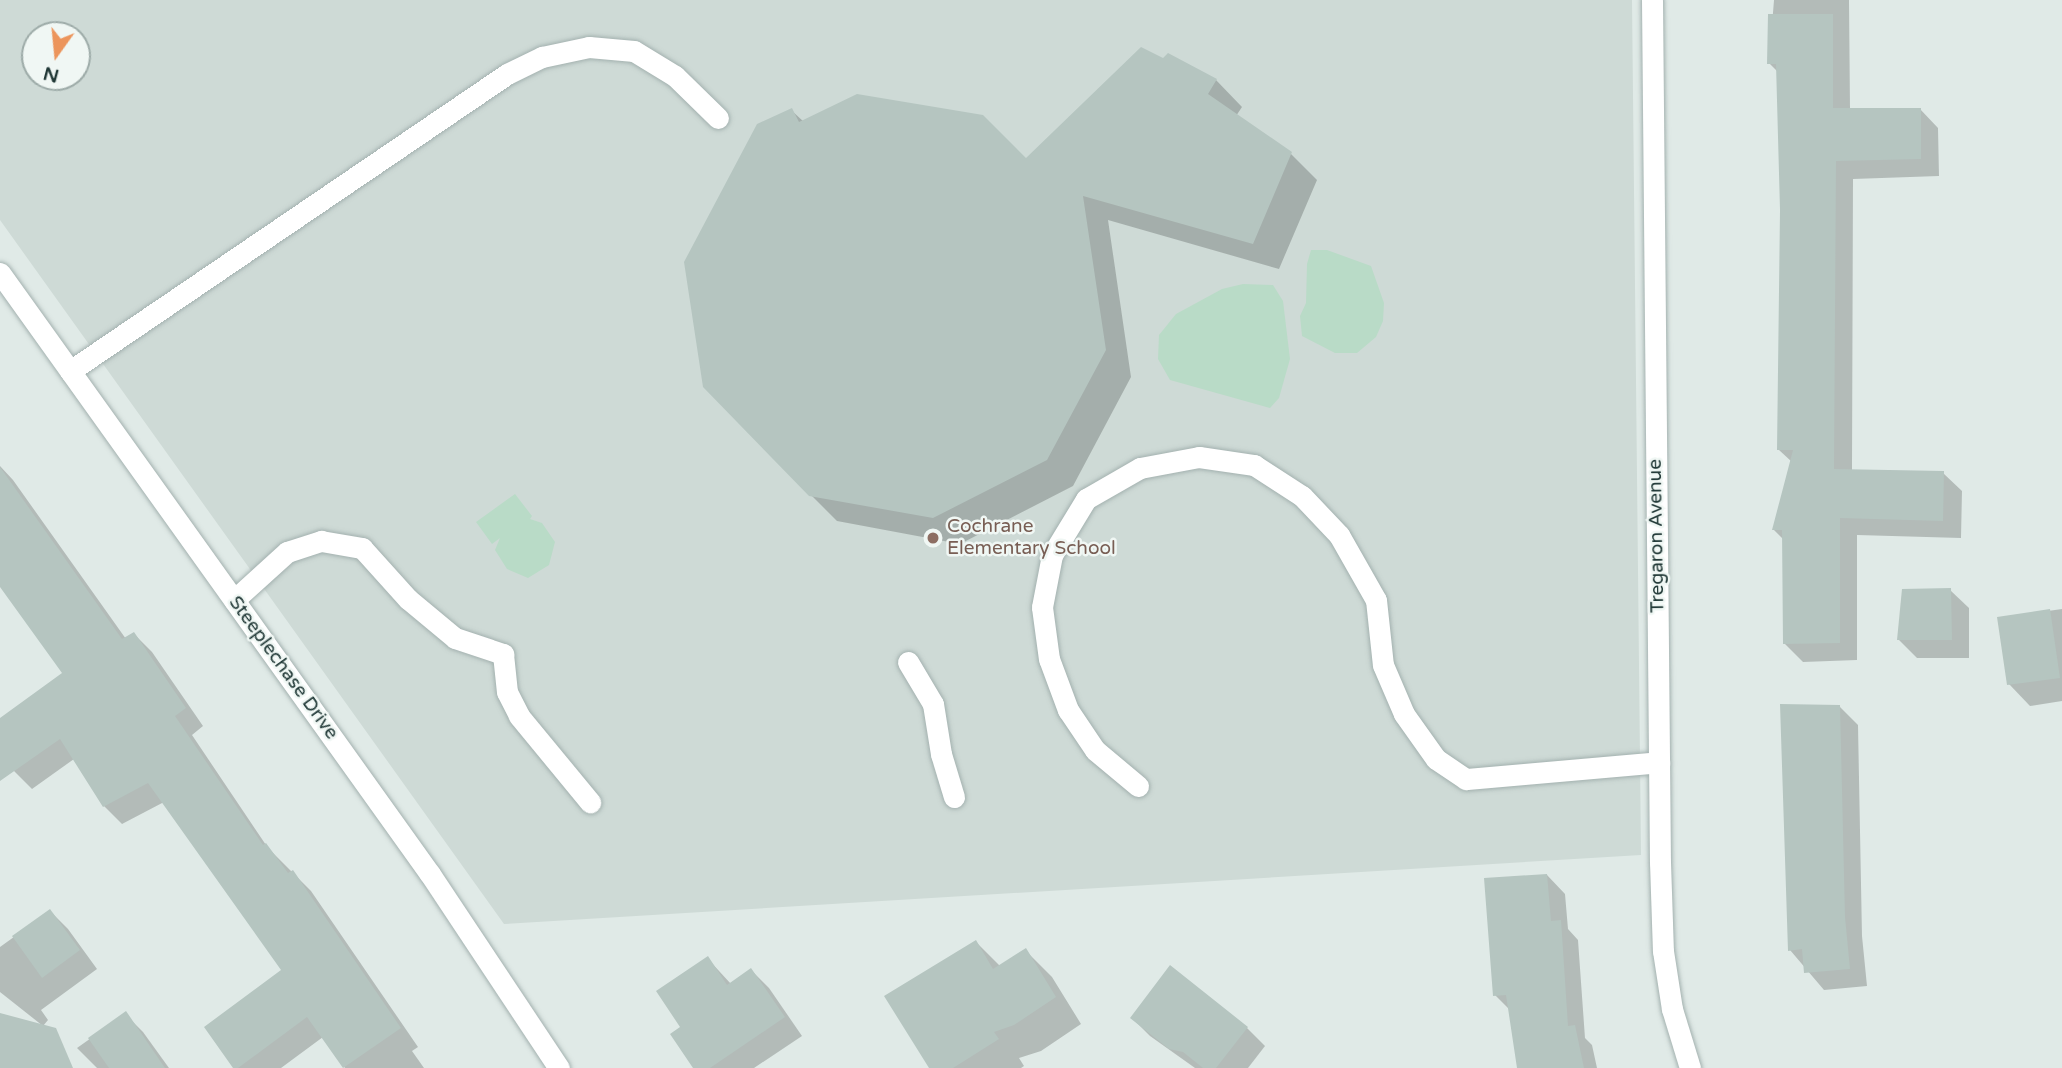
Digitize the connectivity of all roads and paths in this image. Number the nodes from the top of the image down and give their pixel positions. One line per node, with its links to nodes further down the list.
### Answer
1 (1652, 0): 7 (street, Tregaron Avenue)
2 (718, 118): 4 (street)
3 (0, 273): 4 (street, Steeplechase Drive)
4 (70, 371): 5 (street, Steeplechase Drive)
5 (234, 600): 10 (street); 11 (street, Steeplechase Drive)
6 (908, 662): 9 (street)
7 (1658, 762): 8 (street); 12 (street, Tregaron Avenue)
8 (1138, 786)
9 (954, 797)
10 (590, 802)
11 (559, 1068)
12 (1690, 1068)

